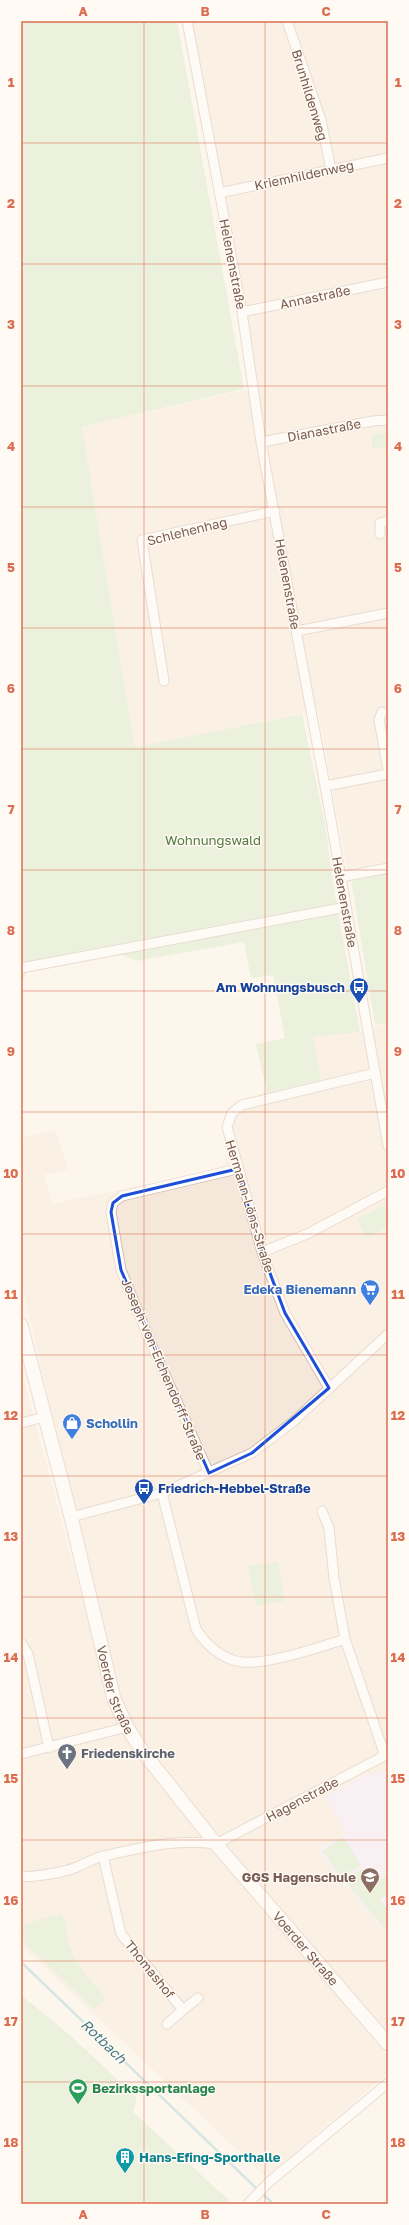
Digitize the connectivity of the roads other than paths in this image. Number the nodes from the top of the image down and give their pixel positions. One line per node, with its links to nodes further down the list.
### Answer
1 (187, 21): 5 (street, Helenenstraße)
2 (287, 21): 4 (street, Brunhildenweg)
3 (388, 158): 4 (street, Kriemhildenweg)
4 (331, 170): 5 (street, Kriemhildenweg)
5 (219, 193): 7 (street, Helenenstraße)
6 (388, 282): 7 (street, Annastraße)
7 (242, 312): 9 (street, Helenenstraße)
8 (388, 420): 9 (street, Dianastraße)
9 (261, 442): 10 (street, Helenenstraße)
10 (275, 510): 14 (street, Helenenstraße); 15 (street, Schlehenhag)
11 (388, 521): 12 (street)
12 (380, 534)
13 (388, 613): 14 (street)
14 (297, 631): 19 (street, Helenenstraße)
15 (164, 680)
16 (382, 712): 17 (street)
17 (388, 770)
18 (388, 774): 19 (street)
19 (326, 786): 21 (street, Helenenstraße)
20 (388, 868): 21 (street)
21 (341, 877): 22 (street, Helenenstraße)
22 (346, 907): 23 (street); 24 (street, Helenenstraße)
23 (21, 968)
24 (375, 1073): 25 (street, Helenenstraße); 27 (street, Hermann-Löns-Straße)
25 (385, 1110): 26 (street, Helenenstraße)
26 (388, 1146)
27 (237, 1169): 29 (street, Hermann-Löns-Straße); 35 (street, Joseph-von-Eichendorff-Straße)
28 (388, 1191): 29 (street)
29 (262, 1252): 32 (street, Hermann-Löns-Straße)
30 (21, 1325): 33 (main road, Voerder Straße)
31 (388, 1334): 32 (street)
32 (329, 1388): 35 (street)
33 (44, 1417): 34 (street); 38 (main road, Voerder Straße)
34 (21, 1423)
35 (209, 1473): 36 (street)
36 (162, 1492): 38 (street); 39 (street)
37 (322, 1512): 39 (street)
38 (71, 1517): 41 (main road, Voerder Straße)
39 (345, 1639): 44 (street)
40 (21, 1643): 42 (street)
41 (127, 1727): 42 (street); 45 (main road, Voerder Straße)
42 (49, 1748): 43 (street)
43 (21, 1754)
44 (386, 1755): 45 (street, Hagenstraße)
45 (216, 1844): 46 (street); 51 (main road, Voerder Straße)
46 (103, 1856): 47 (street); 49 (street, Thomashof)
47 (21, 1877)
48 (198, 1998): 49 (street, Thomashof)
49 (183, 2010): 50 (street, Thomashof)
50 (167, 2024)
51 (388, 2044)
52 (388, 2083): 53 (street)
53 (250, 2202)

